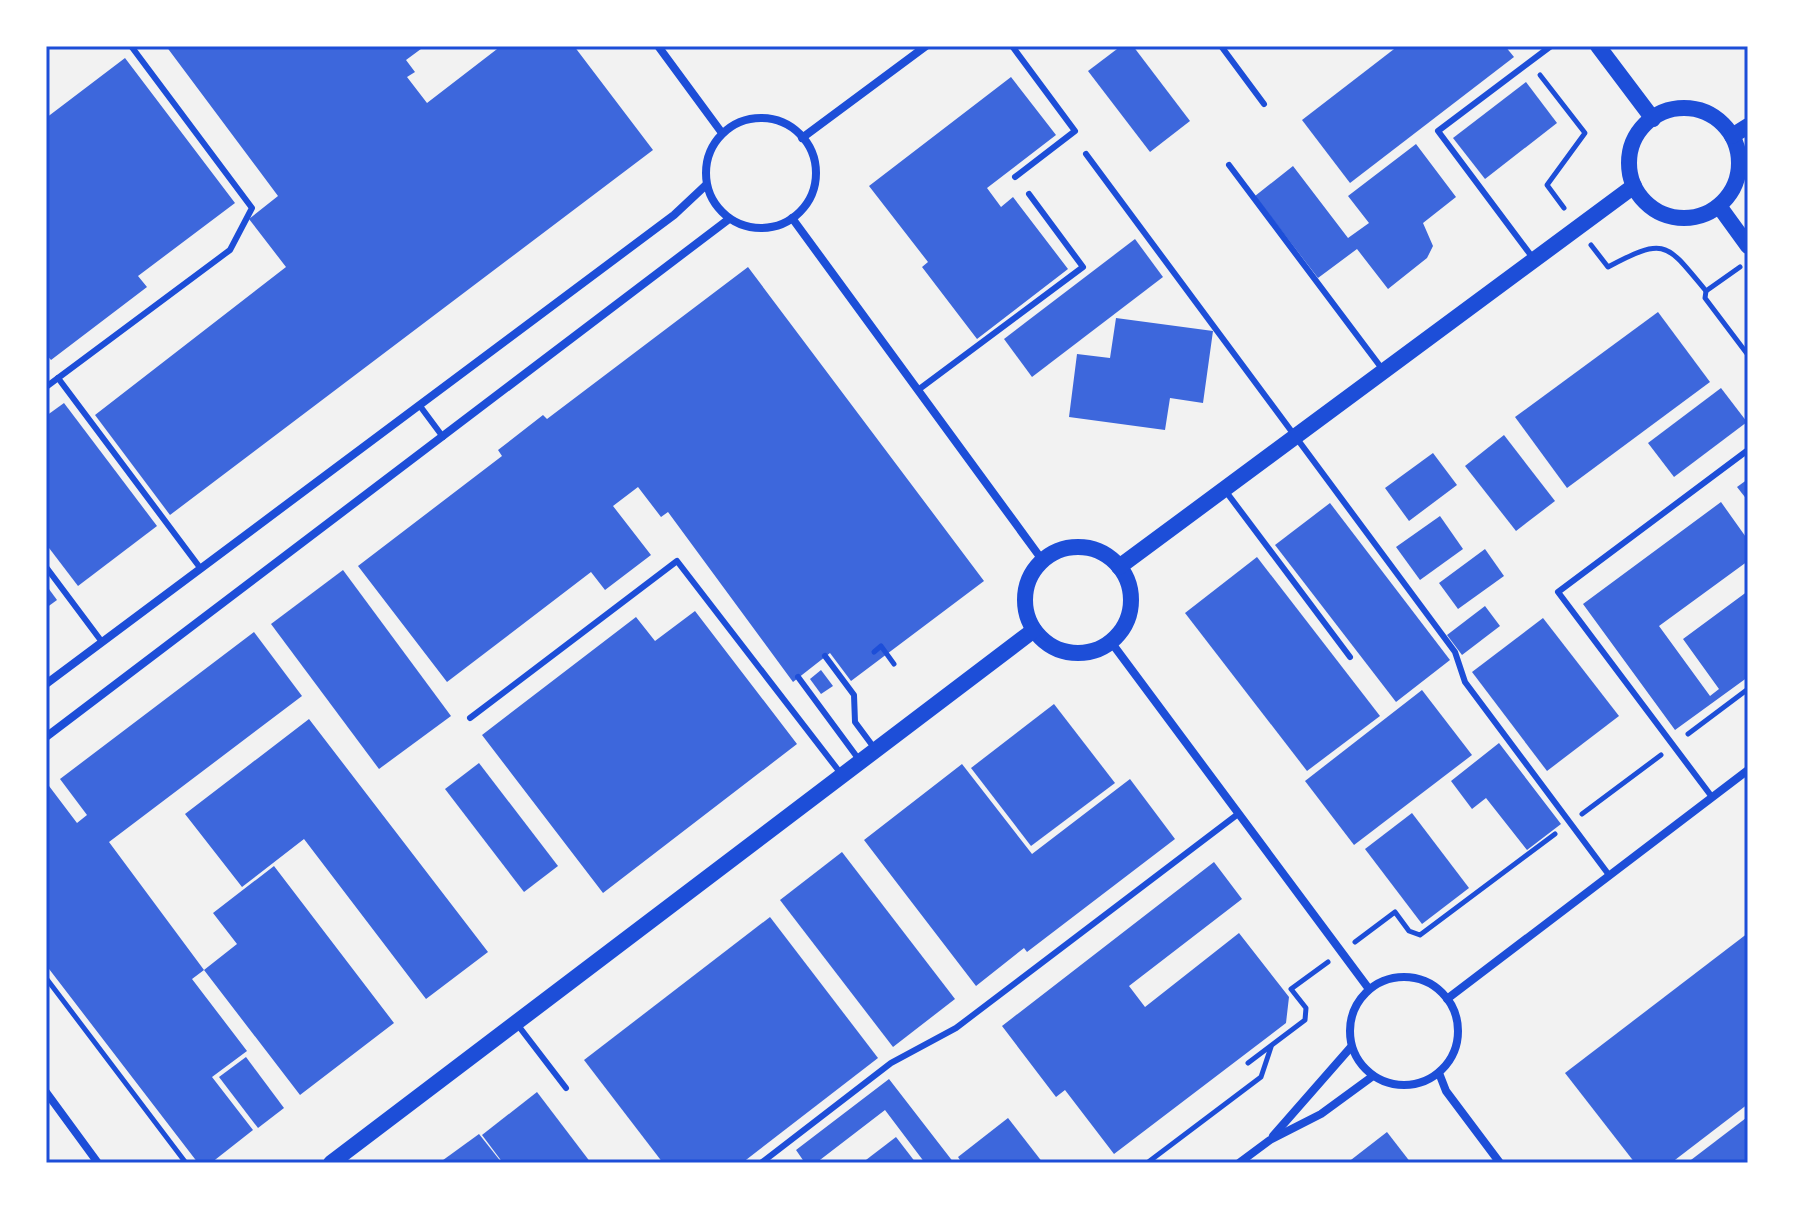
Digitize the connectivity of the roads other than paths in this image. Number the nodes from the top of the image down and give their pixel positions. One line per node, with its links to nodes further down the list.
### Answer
1 (131, 46): 26 (lane)
2 (658, 46): 11 (street)
3 (926, 46): 13 (street)
4 (1012, 46): 16 (lane)
5 (1221, 46): 8 (lane)
6 (1551, 46): 24 (lane)
7 (1598, 46): 9 (main road)
8 (1264, 104)
9 (1653, 119): 12 (main road); 18 (main road)
10 (1748, 126): 12 (main road)
11 (722, 133): 13 (street); 17 (street)
12 (1732, 136): 20 (main road)
13 (802, 138): 21 (street)
14 (1086, 154): 30 (lane)
15 (1229, 165): 25 (lane)
16 (1015, 177)
17 (706, 185): 22 (street); 29 (street)
18 (1634, 186): 20 (main road); 24 (main road)
19 (1029, 194): 28 (lane)
20 (1719, 206): 23 (main road)
21 (792, 218): 22 (street); 28 (street)
22 (729, 219): 31 (street)
23 (1748, 246)
24 (1534, 260): 25 (main road)
25 (1384, 371): 30 (main road)
26 (58, 378): 27 (lane); 37 (lane)
27 (46, 387)
28 (918, 390): 34 (street)
29 (420, 406): 31 (lane); 37 (street)
30 (1296, 436): 33 (main road); 53 (lane)
31 (443, 437): 46 (street)
32 (1748, 450): 51 (lane)
33 (1224, 489): 36 (main road); 42 (lane)
34 (1043, 561): 36 (main road); 38 (main road)
35 (46, 567): 39 (lane)
36 (1119, 567): 40 (main road)
37 (201, 569): 39 (street)
38 (1034, 630): 40 (main road); 47 (main road)
39 (102, 642): 44 (street)
40 (1111, 642): 52 (street)
41 (825, 656): 47 (lane)
42 (1350, 657)
43 (798, 677): 48 (lane)
44 (46, 684)
45 (470, 718): 50 (lane)
46 (46, 737)
47 (877, 752): 48 (main road)
48 (863, 764): 50 (main road)
49 (1748, 770): 51 (street)
50 (844, 778): 56 (main road)
51 (1712, 797): 53 (street)
52 (1238, 814): 54 (street); 65 (lane)
53 (1609, 875): 55 (street)
54 (1369, 989): 55 (street); 57 (street)
55 (1447, 999): 58 (street)
56 (517, 1023): 60 (lane); 64 (main road)
57 (1351, 1047): 59 (street); 62 (street)
58 (1439, 1073): 59 (street); 67 (street)
59 (1373, 1076): 62 (street)
60 (566, 1088)
61 (46, 1092): 63 (street)
62 (1270, 1140): 66 (street)
63 (98, 1163)
64 (331, 1163)
65 (761, 1163)
66 (1239, 1163)
67 (1500, 1163)

